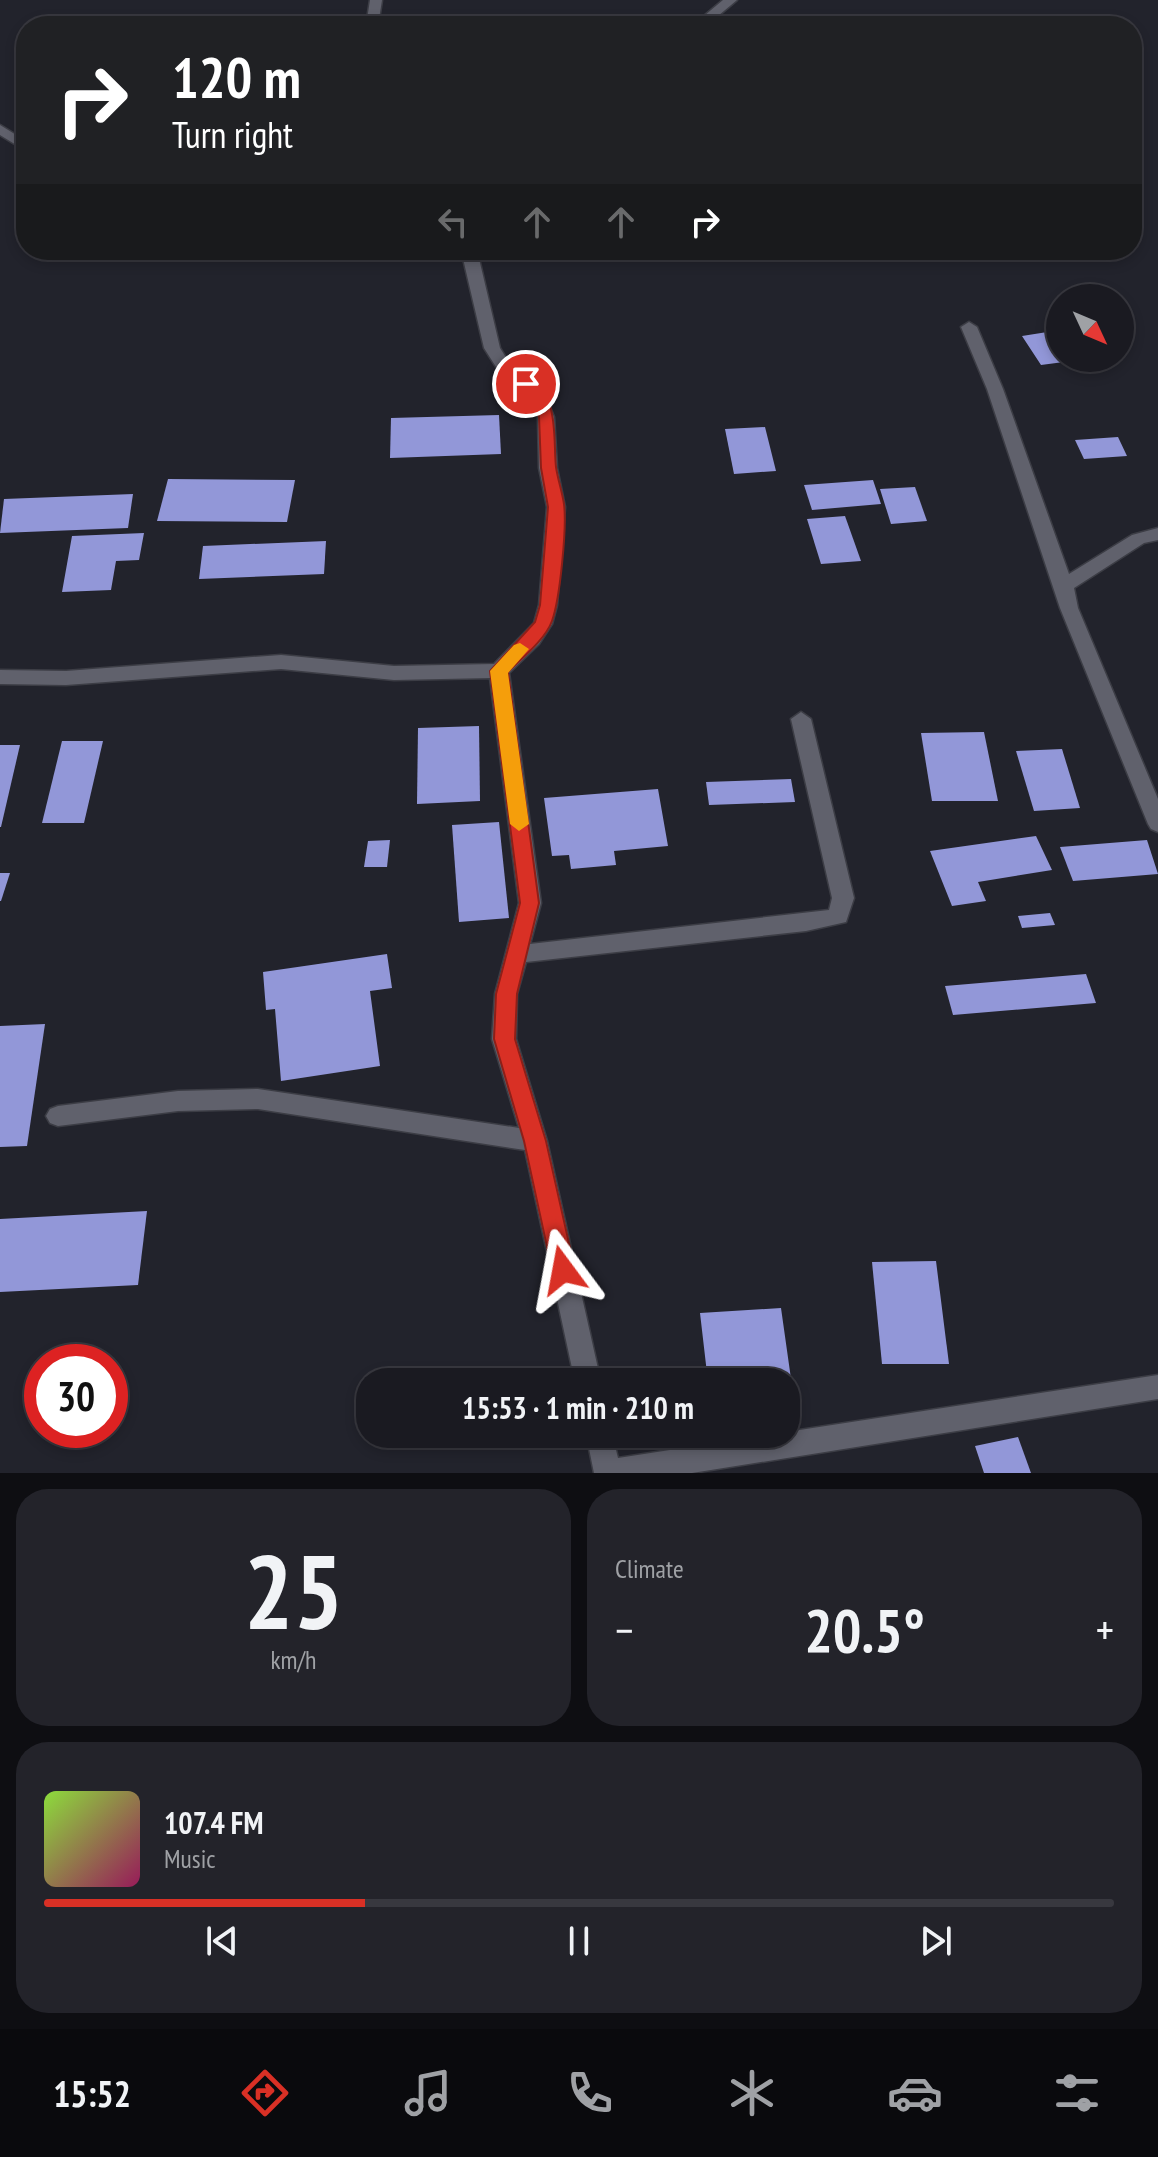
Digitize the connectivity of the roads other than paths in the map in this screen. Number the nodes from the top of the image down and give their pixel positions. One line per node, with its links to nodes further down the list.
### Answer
1 (731, 0): 2 (street)
2 (711, 16)
3 (471, 260): 7 (street)
4 (969, 327): 6 (street)
5 (1158, 534): 6 (street)
6 (1064, 586): 10 (street)
7 (499, 671): 8 (street); 11 (street)
8 (0, 677)
9 (801, 719): 11 (street)
10 (1158, 824)
11 (518, 954): 13 (street)
12 (58, 1116): 13 (street)
13 (535, 1141): 14 (street)
14 (585, 1368)
15 (1158, 1387): 17 (street)
16 (602, 1448): 17 (street)
17 (608, 1473)

